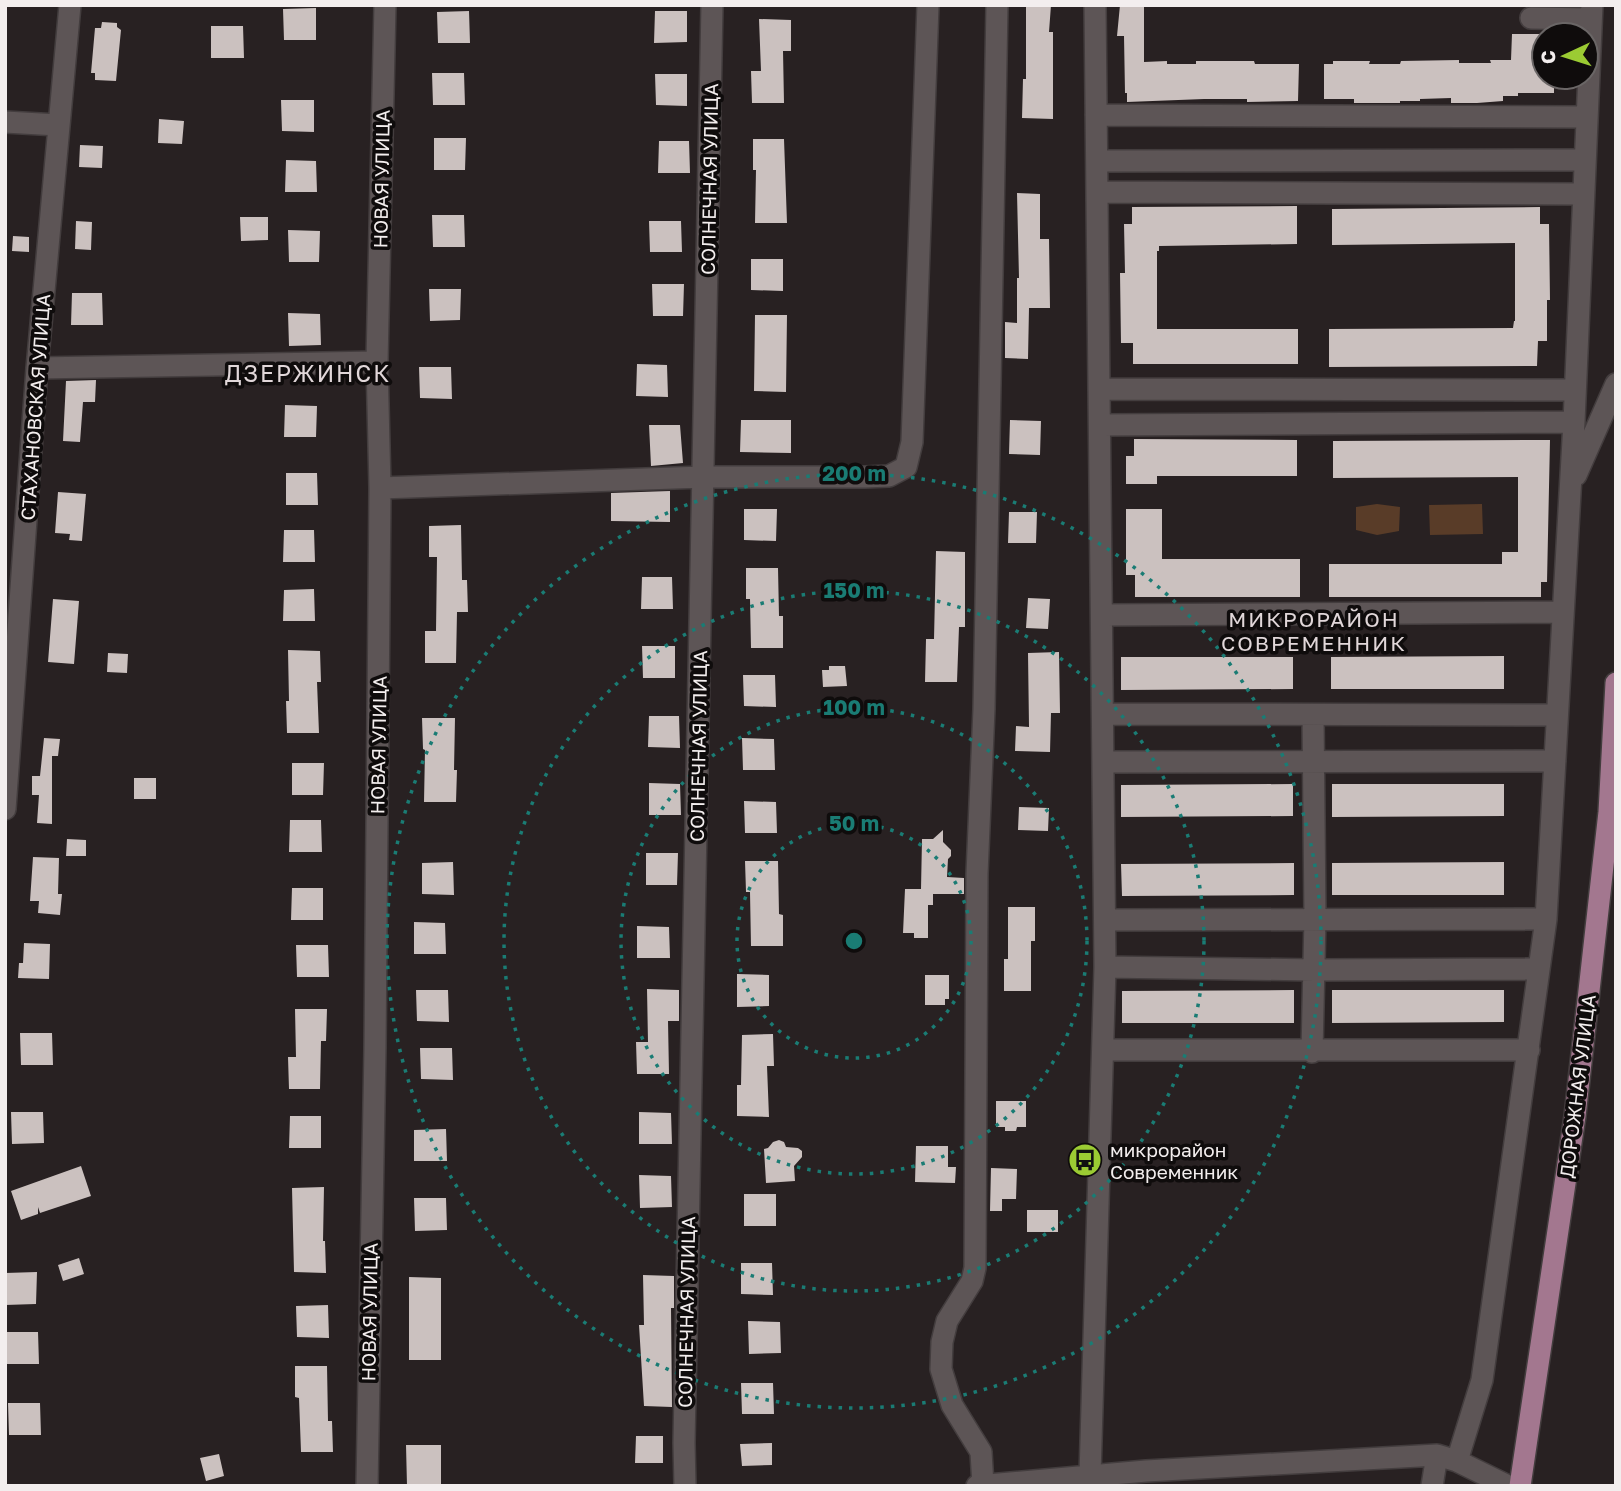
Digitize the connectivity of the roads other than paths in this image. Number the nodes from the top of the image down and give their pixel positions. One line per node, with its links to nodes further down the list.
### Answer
1 (70, 5): 12 (street, СТАХАНОВСКАЯ УЛИЦА)
2 (385, 5): 17 (street, НОВАЯ УЛИЦА)
3 (712, 5): 24 (street, СОЛНЕЧНАЯ УЛИЦА)
4 (928, 5): 24 (street)
5 (997, 5): 49 (street)
6 (1096, 5): 9 (street)
7 (1591, 12): 8 (street); 10 (street)
8 (1531, 18)
9 (1096, 115): 10 (street); 13 (street)
10 (1586, 117): 14 (street)
11 (5, 122): 12 (street)
12 (58, 125): 18 (street, СТАХАНОВСКАЯ УЛИЦА)
13 (1097, 160): 14 (street); 15 (street)
14 (1584, 160): 16 (street)
15 (1097, 192): 16 (street); 20 (street)
16 (1583, 194): 21 (street)
17 (377, 362): 18 (street); 26 (street, НОВАЯ УЛИЦА)
18 (37, 368): 36 (street, СТАХАНОВСКАЯ УЛИЦА)
19 (1616, 384): 25 (street)
20 (1100, 389): 21 (street); 23 (street)
21 (1575, 390): 22 (street)
22 (1574, 422): 23 (street); 25 (street)
23 (1100, 425): 28 (street)
24 (703, 477): 26 (street); 51 (street, СОЛНЕЧНАЯ УЛИЦА)
25 (1570, 487): 27 (street)
26 (380, 488): 50 (street, НОВАЯ УЛИЦА)
27 (1563, 612): 28 (street); 32 (street)
28 (1103, 615): 30 (street)
29 (1616, 683): 55 (main road, ДОРОЖНАЯ УЛИЦА)
30 (1104, 713): 31 (street); 35 (street)
31 (1313, 715): 32 (street); 33 (street)
32 (1557, 715): 34 (street)
33 (1313, 760): 34 (street); 35 (street); 37 (street)
34 (1555, 761): 38 (street)
35 (1104, 762): 39 (street)
36 (5, 809)
37 (1315, 918): 38 (street); 39 (street); 42 (street)
38 (1546, 919): 41 (street)
39 (1105, 920): 40 (street)
40 (1105, 967): 42 (street); 43 (street)
41 (1538, 969): 42 (street); 44 (street)
42 (1314, 970): 45 (street)
43 (1103, 1050): 45 (street); 47 (street)
44 (1529, 1050): 45 (street); 46 (street)
45 (1312, 1052)
46 (1447, 1458): 48 (street); 53 (street); 54 (street)
47 (1090, 1475): 48 (street); 49 (street)
48 (1144, 1478)
49 (983, 1485): 52 (street)
50 (366, 1486)
51 (685, 1486)
52 (976, 1486)
53 (1432, 1486)
54 (1508, 1486)
55 (1520, 1486)

